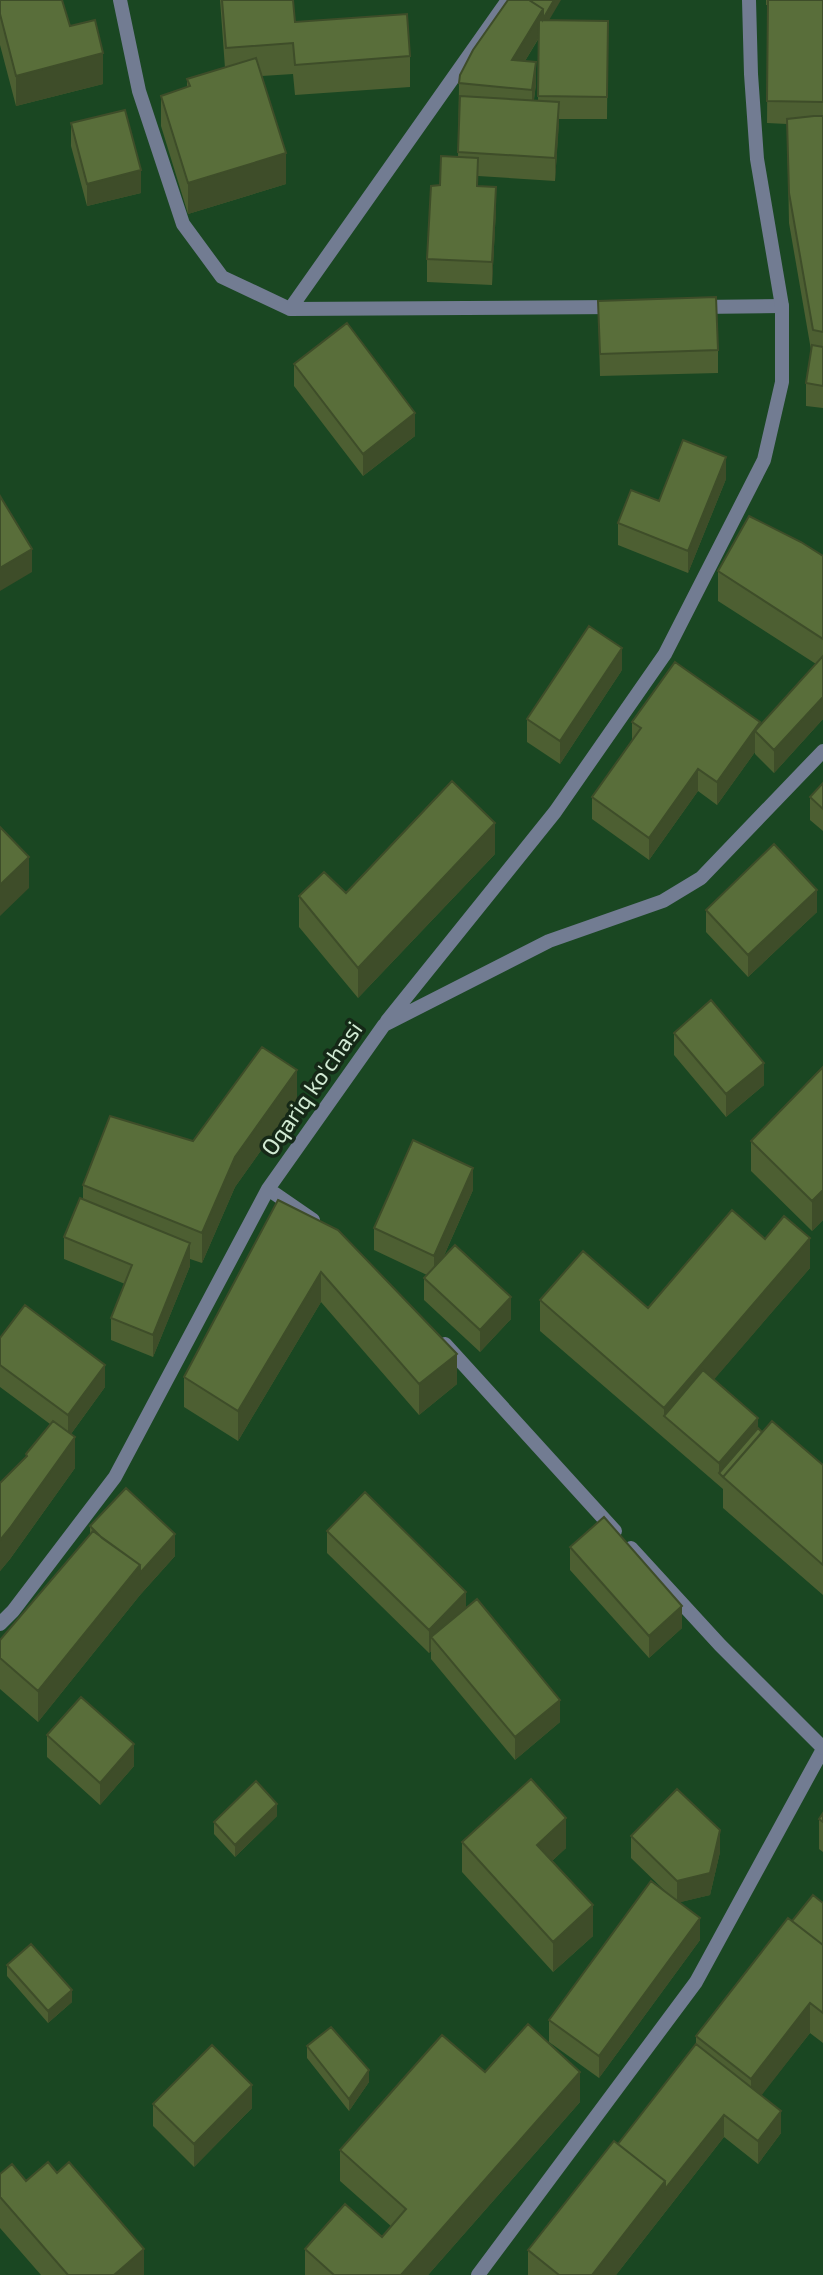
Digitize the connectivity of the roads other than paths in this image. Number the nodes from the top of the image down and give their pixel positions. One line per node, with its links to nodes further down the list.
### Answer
1 (120, 0): 7 (street)
2 (508, 0): 7 (street)
3 (749, 0): 4 (street)
4 (782, 306): 6 (street); 9 (street)
5 (631, 307): 7 (street)
6 (686, 307)
7 (290, 309)
8 (823, 751): 9 (street, Oqariq ko'chasi)
9 (384, 1025): 10 (street, Oqariq ko'chasi)
10 (268, 1189): 11 (street); 13 (street, Oqariq ko'chasi)
11 (322, 1227)
12 (430, 1330): 14 (street)
13 (0, 1623)
14 (823, 1748): 15 (street)
15 (478, 2275)

